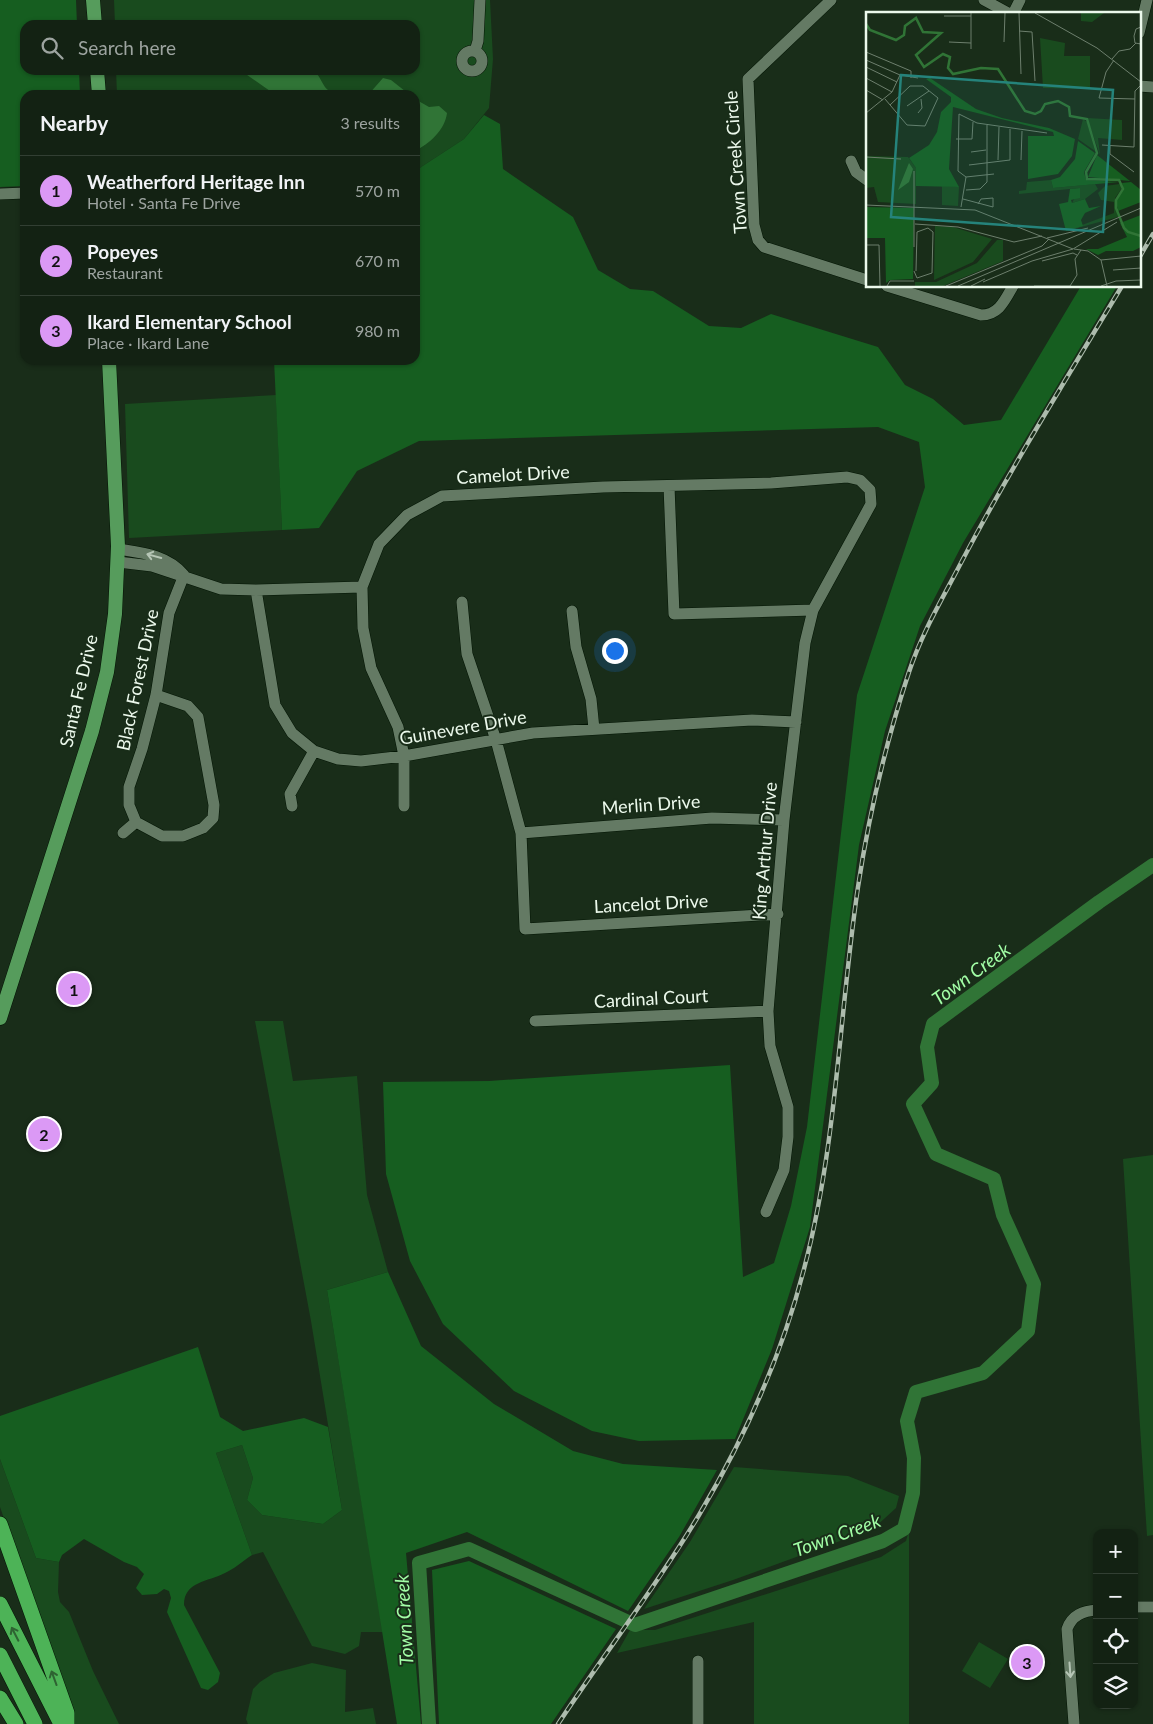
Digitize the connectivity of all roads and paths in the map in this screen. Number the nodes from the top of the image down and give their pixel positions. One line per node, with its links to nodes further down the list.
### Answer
1 (93, 0): 9 (main road)
2 (480, 0): 11 (street)
3 (831, 0): 20 (street, Town Creek Circle)
4 (984, 0): 7 (street)
5 (1020, 0): 8 (street)
6 (1147, 0): 10 (street)
7 (1007, 12)
8 (1012, 12)
9 (95, 20)
10 (1140, 29)
11 (475, 51)
12 (97, 75): 15 (main road)
13 (1140, 86): 14 (street)
14 (1153, 87)
15 (99, 90)
16 (851, 161): 17 (street)
17 (866, 179)
18 (20, 193): 19 (street)
19 (0, 194)
20 (866, 280)
21 (893, 288): 22 (street)
22 (1011, 288)
23 (108, 365): 26 (main road, Santa Fe Drive)
24 (669, 486): 25 (street, Camelot Drive); 28 (street, Camelot Drive); 31 (street)
25 (871, 504): 31 (street, King Arthur Drive)
26 (118, 555): 27 (street); 47 (main road, Santa Fe Drive)
27 (184, 575): 29 (street); 33 (street, Black Forest Drive)
28 (362, 587): 29 (street); 38 (street, Camelot Drive)
29 (256, 590): 37 (street, Guinevere Drive)
30 (462, 602): 36 (street)
31 (813, 610): 34 (street, King Arthur Drive)
32 (572, 611): 35 (street)
33 (156, 696): 42 (street, Black Forest Drive); 42 (street)
34 (796, 722): 35 (street, Guinevere Drive); 41 (street, King Arthur Drive)
35 (594, 729): 36 (street, Guinevere Drive)
36 (496, 740): 38 (street, Guinevere Drive); 44 (street)
37 (314, 751): 38 (street, Guinevere Drive); 39 (street)
38 (404, 756): 40 (street, Camelot Drive)
39 (292, 806)
40 (404, 806)
41 (784, 820): 44 (street, Merlin Drive); 45 (street, King Arthur Drive)
42 (136, 822): 43 (street)
43 (123, 833)
44 (521, 833): 45 (street, Lancelot Drive)
45 (778, 914): 46 (street, King Arthur Drive)
46 (768, 1011): 48 (street, Cardinal Court); 49 (street, King Arthur Drive)
47 (0, 1018)
48 (535, 1022)
49 (766, 1212)
50 (0, 1524): 61 (highway, one-way to 50)
51 (0, 1604): 60 (highway, one-way to 51)
52 (1138, 1607): 53 (street)
53 (1153, 1608)
54 (1093, 1610): 63 (street, one-way to 63)
55 (0, 1655): 59 (highway)
56 (698, 1661): 62 (street)
57 (0, 1698): 58 (highway)
58 (16, 1724)
59 (35, 1724)
60 (61, 1724)
61 (67, 1724)
62 (698, 1724)
63 (1074, 1724)

